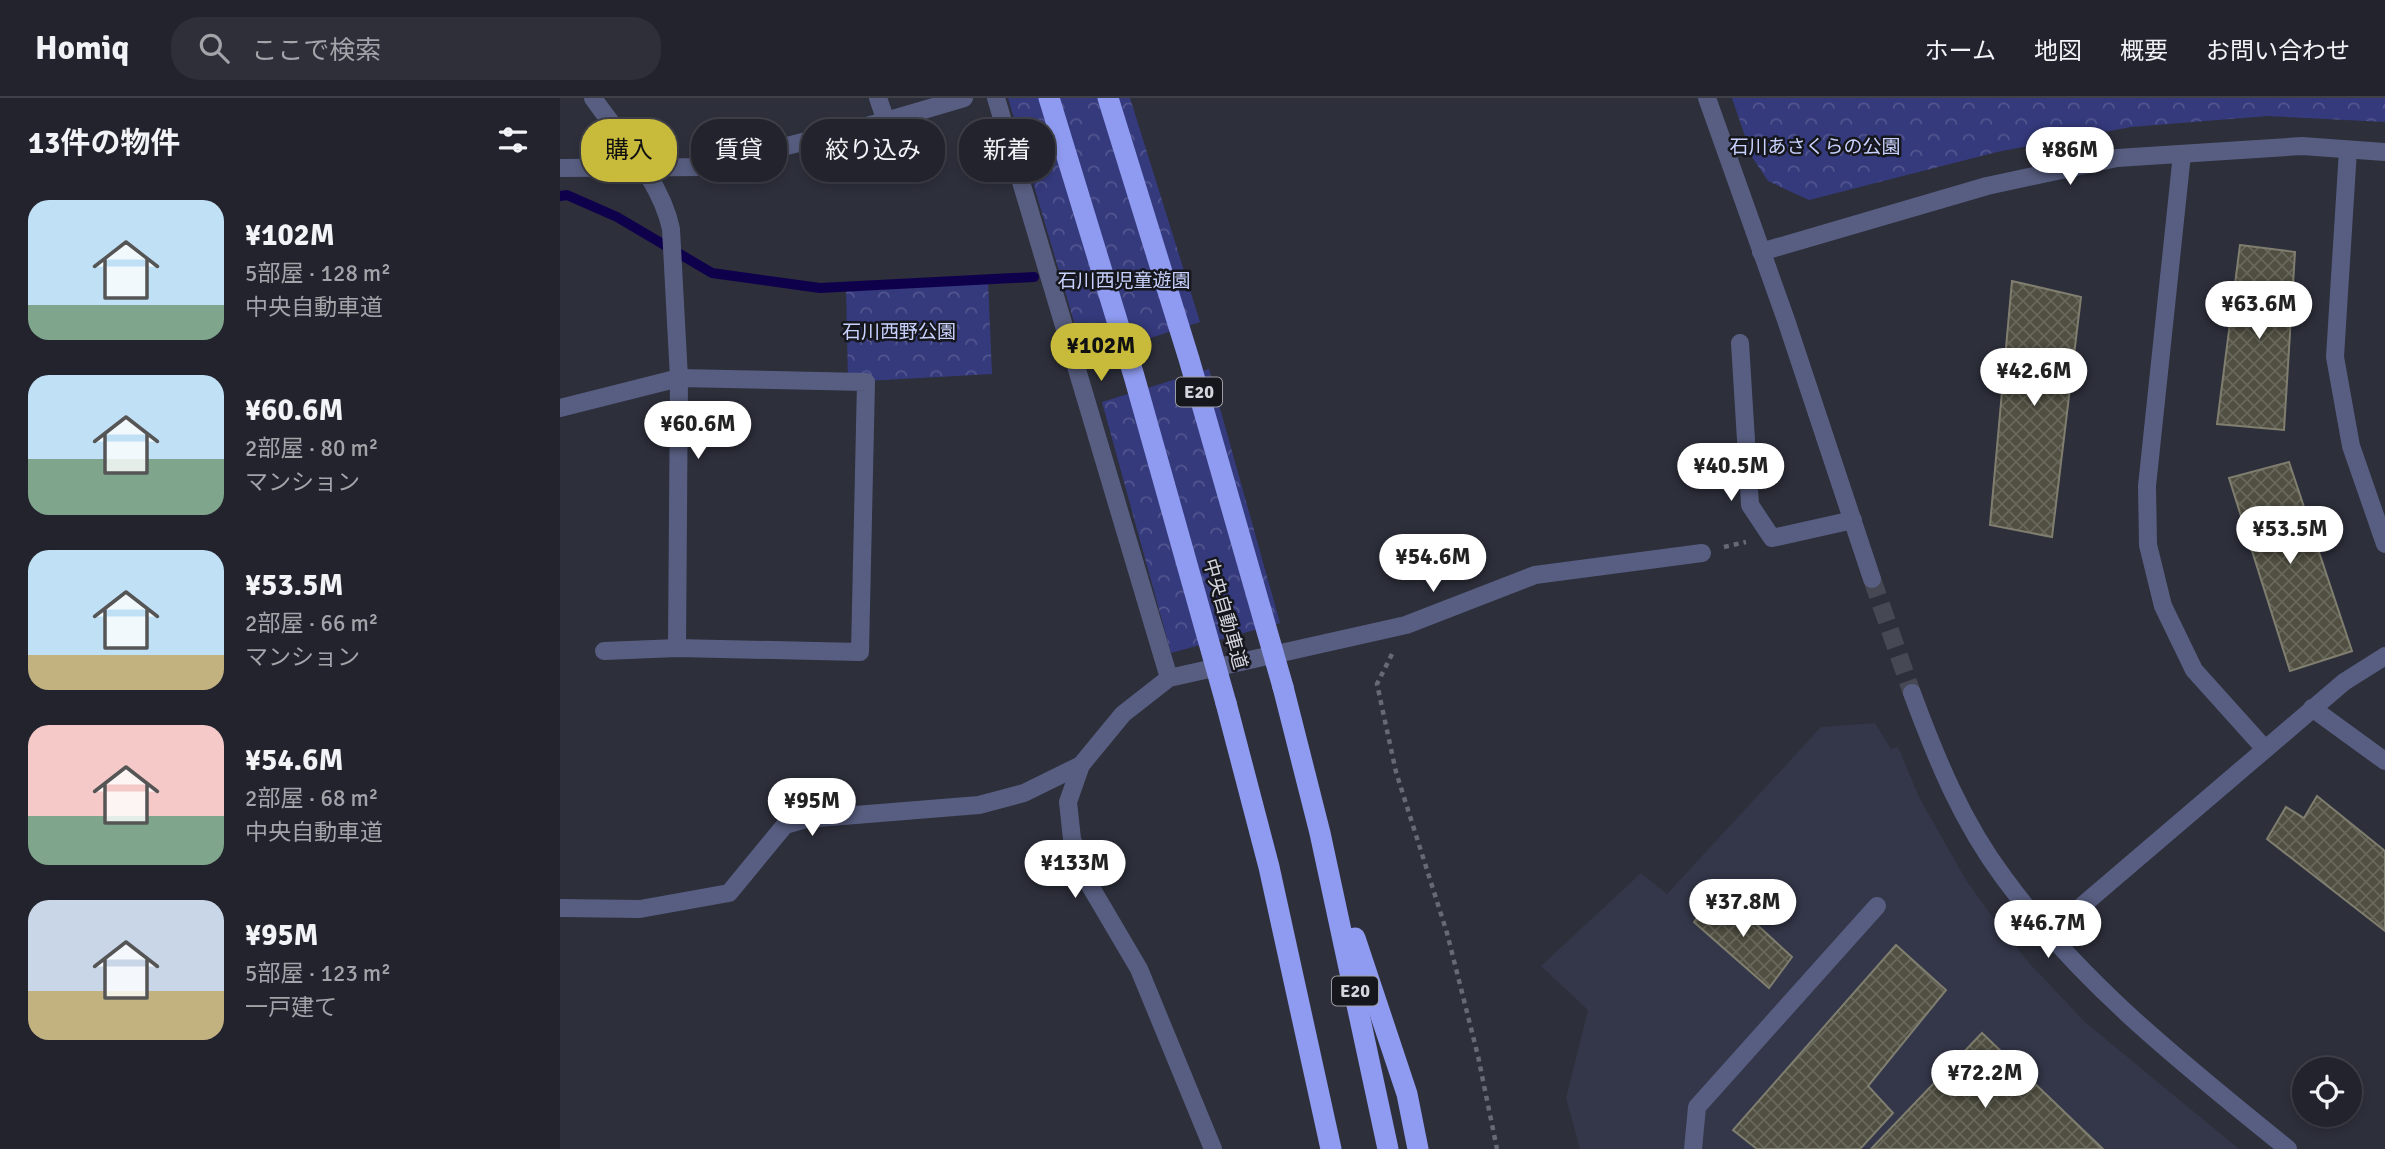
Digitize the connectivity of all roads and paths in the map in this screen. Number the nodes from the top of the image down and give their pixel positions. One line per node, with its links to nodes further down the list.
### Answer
1 (593, 98): 8 (street)
2 (878, 98): 9 (street)
3 (964, 98): 10 (street)
4 (996, 98): 32 (street)
5 (1049, 98): 43 (highway, 中央自動車道, bridge)
6 (1108, 98): 38 (highway, 中央自動車道 / E20, bridge)
7 (1707, 98): 19 (street)
8 (608, 119)
9 (885, 119)
10 (893, 119)
11 (801, 142): 15 (street)
12 (2348, 150): 13 (street); 14 (street); 25 (street)
13 (2385, 152)
14 (2182, 154): 19 (street); 35 (street)
15 (677, 167)
16 (560, 168): 17 (street)
17 (581, 168)
18 (651, 182): 21 (street)
19 (1761, 252): 23 (street)
20 (1740, 343): 24 (street)
21 (679, 378): 22 (street); 29 (street); 29 (street)
22 (560, 408)
23 (1853, 520): 24 (street); 27 (street)
24 (1772, 538): 26 (path)
25 (2385, 544)
26 (1702, 552): 28 (street)
27 (1872, 579)
28 (1406, 625): 32 (street); 46 (path)
29 (677, 648): 30 (street)
30 (604, 652)
31 (2385, 656): 34 (street)
32 (1169, 678): 37 (street)
33 (1912, 693): 41 (street)
34 (2312, 708): 35 (street); 36 (street)
35 (2265, 749): 41 (street)
36 (2385, 761)
37 (1081, 765): 40 (street); 42 (street)
38 (1320, 833): 44 (highway, 中央自動車道 / E20); 45 (highway)
39 (1877, 906): 47 (street)
40 (560, 908)
41 (2049, 934): 48 (street)
42 (1213, 1149)
43 (1331, 1149)
44 (1388, 1149)
45 (1418, 1149)
46 (1497, 1149)
47 (1692, 1149)
48 (2288, 1149)

